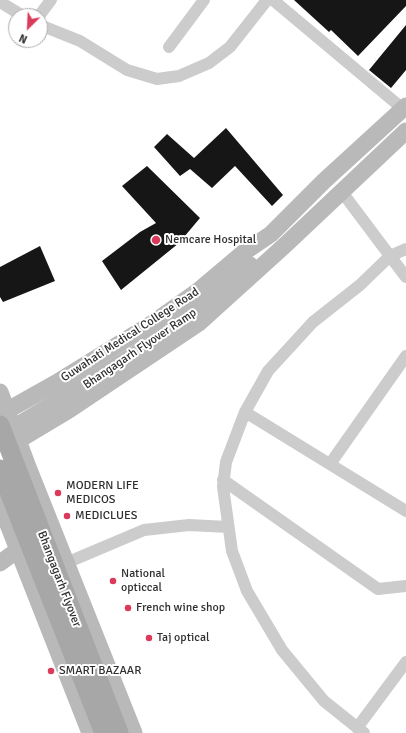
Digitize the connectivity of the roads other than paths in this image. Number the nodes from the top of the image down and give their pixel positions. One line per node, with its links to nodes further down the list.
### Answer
1 (204, 0): 7 (street)
2 (267, 0): 6 (street)
3 (273, 0): 8 (street)
4 (0, 2): 5 (street)
5 (10, 8)
6 (48, 28)
7 (168, 47)
8 (404, 107): 11 (main road, Guwahati Medical College Road)
9 (406, 131): 10 (main road, Guwahati Medical College Road)
10 (342, 192): 12 (main road, Guwahati Medical College Road); 15 (street)
11 (270, 234): 14 (main road); 20 (main road, Guwahati Medical College Road)
12 (283, 247): 14 (main road, Bhangagarh Flyover Ramp); 20 (main road, Guwahati Medical College Road)
13 (406, 249): 15 (street)
14 (266, 251): 20 (main road, Bhangagarh Flyover Ramp, bridge)
15 (390, 256): 16 (street); 19 (street)
16 (406, 277)
17 (406, 356): 21 (street)
18 (0, 392): 20 (main road)
19 (245, 412): 21 (street); 23 (street)
20 (8, 428): 26 (main road); 37 (main road, Bhangagarh Flyover, bridge)
21 (330, 464): 25 (street)
22 (0, 469): 36 (main road, Bhangagarh Flyover, bridge)
23 (223, 480): 27 (street); 32 (street)
24 (0, 504): 28 (main road)
25 (406, 511)
26 (50, 523): 28 (main road); 31 (main road)
27 (228, 527): 31 (street); 34 (street)
28 (16, 544): 29 (main road); 30 (main road); 35 (main road)
29 (0, 551)
30 (0, 563)
31 (66, 563): 38 (main road)
32 (406, 586)
33 (406, 662): 34 (street)
34 (360, 730)
35 (90, 733)
36 (104, 733)
37 (119, 733)
38 (134, 733)

